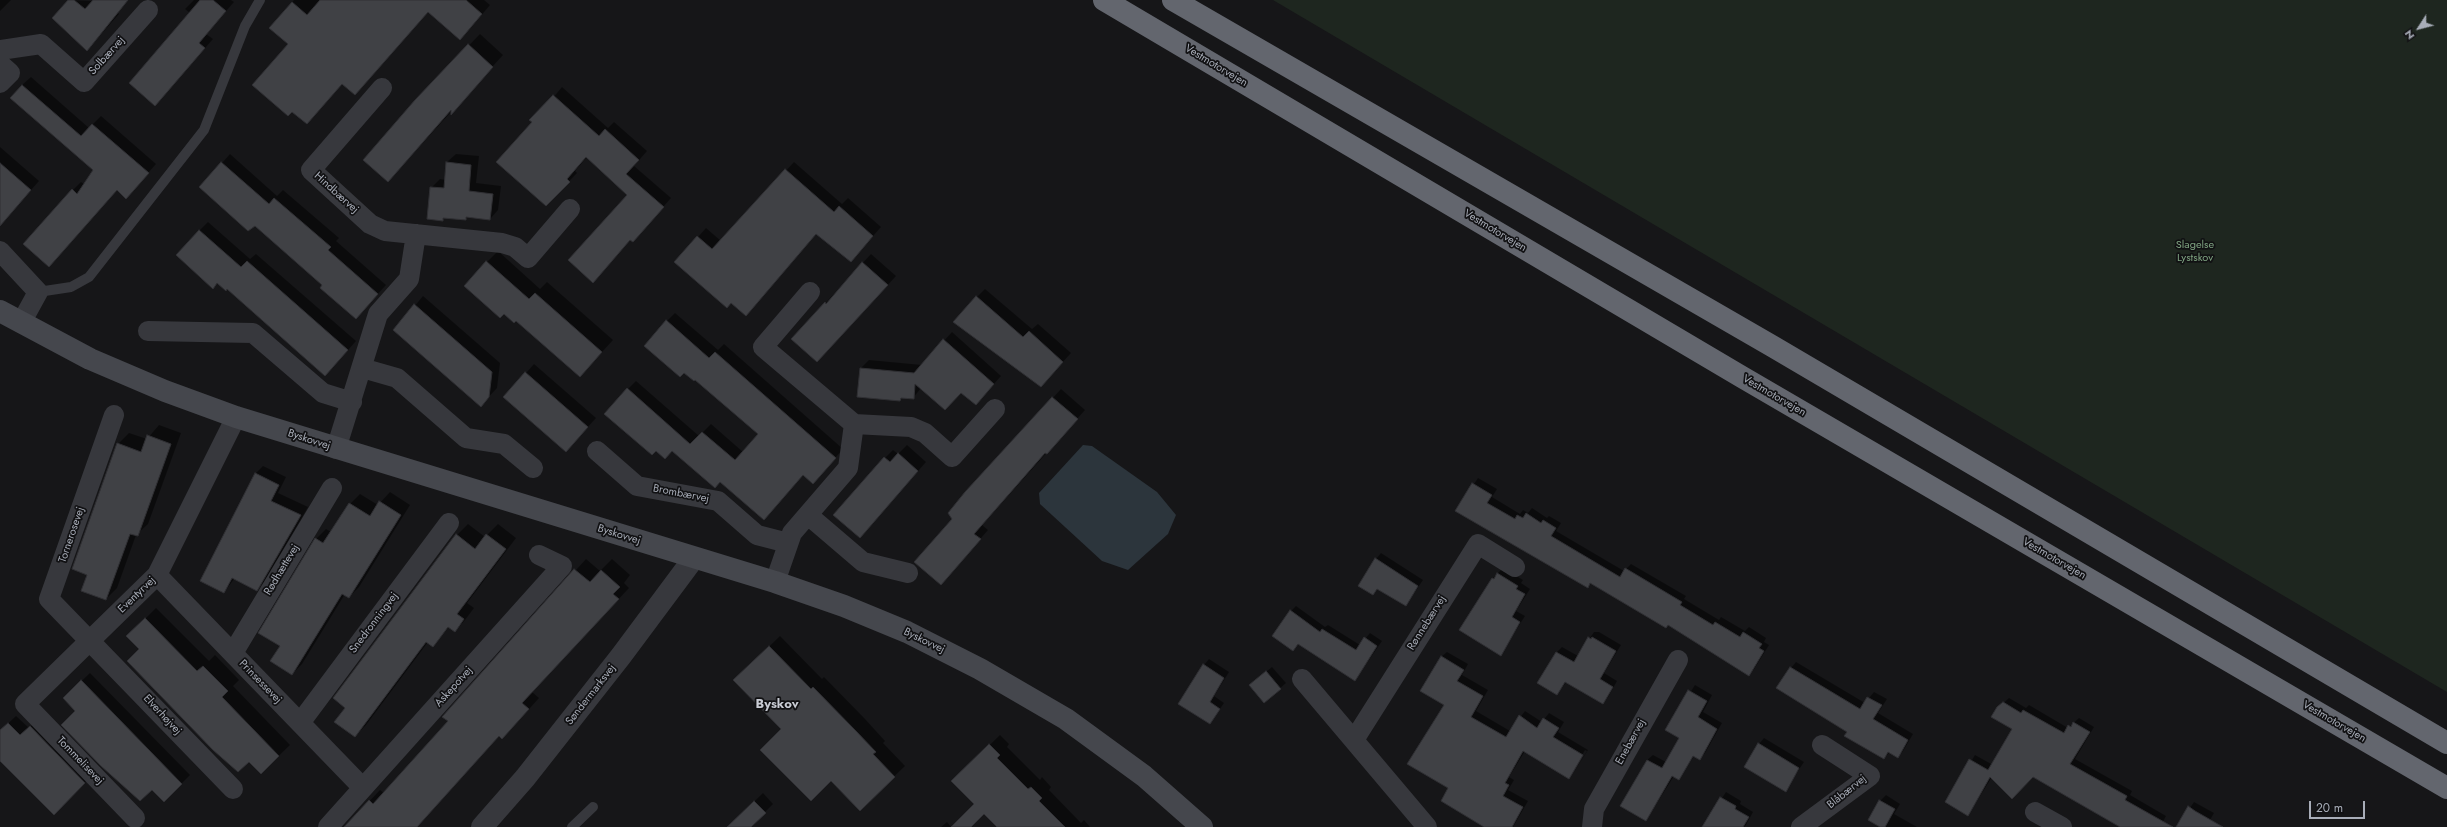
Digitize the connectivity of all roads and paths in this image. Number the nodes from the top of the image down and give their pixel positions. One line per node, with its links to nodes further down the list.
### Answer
1 (260, 0): 12 (lane)
2 (1104, 0): 46 (highway, Vestmotorvejen)
3 (1173, 0): 43 (highway)
4 (148, 10): 5 (street, Solbærvej)
5 (0, 50)
6 (0, 64): 7 (street)
7 (0, 83)
8 (382, 88): 10 (street, Hindbærvej)
9 (570, 209): 10 (street, Hindbærvej)
10 (416, 234): 17 (street)
11 (0, 251): 12 (street)
12 (38, 292): 15 (street)
13 (810, 292): 22 (street)
14 (0, 311): 15 (main road, Byskovvej)
15 (20, 323): 21 (main road, Byskovvej)
16 (148, 331): 18 (street)
17 (362, 368): 18 (street); 25 (street)
18 (352, 402): 23 (street)
19 (994, 409): 22 (street)
20 (114, 416): 36 (street, Tornerosevej)
21 (236, 417): 23 (main road, Byskovvej); 34 (street, Eventyrvej)
22 (854, 424): 27 (street)
23 (336, 449): 31 (main road, Byskovvej)
24 (597, 451): 29 (street, Brombærvej)
25 (533, 468)
26 (332, 488): 37 (street, Rødhættevej)
27 (808, 515): 29 (street); 33 (street)
28 (449, 524): 41 (street, Snedronningvej)
29 (788, 543): 35 (street)
30 (539, 555): 45 (street, Askepotvej)
31 (694, 558): 35 (main road, Byskovvej); 52 (street, Søndermarksvej)
32 (1515, 567): 42 (street, Rønnebærvej)
33 (908, 574)
34 (158, 575): 36 (street, Eventyrvej); 37 (street, Prinsessevej)
35 (775, 582): 54 (main road, Byskovvej)
36 (91, 640): 40 (street, Eventyrvej); 47 (street, Elverhøjvej)
37 (233, 653): 41 (street, Prinsessevej)
38 (1678, 660): 56 (street, Enebærvej)
39 (1302, 679): 42 (street)
40 (25, 704): 50 (street, Tommelisevej)
41 (300, 723): 45 (street, Prinsessevej)
42 (1354, 740): 55 (street)
43 (2447, 743)
44 (1822, 745): 57 (street, Blåbærvej)
45 (363, 788): 51 (street, Askepotvej)
46 (2447, 788)
47 (233, 790)
48 (593, 807): 53 (lane)
49 (2035, 812): 58 (street)
50 (135, 818)
51 (328, 827)
52 (482, 827)
53 (572, 827)
54 (1202, 827)
55 (1427, 827)
56 (1592, 827)
57 (1800, 827)
58 (2062, 827)

